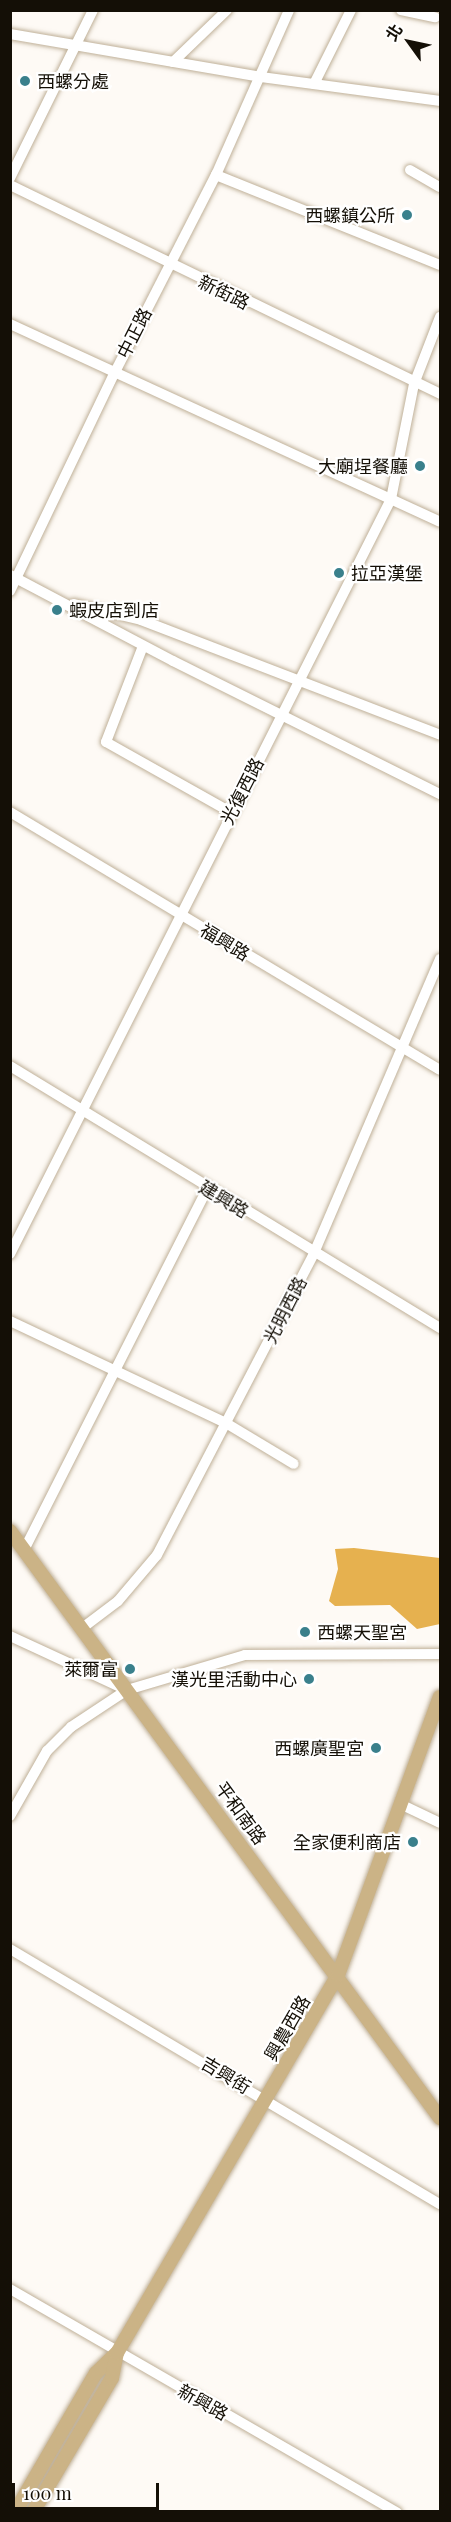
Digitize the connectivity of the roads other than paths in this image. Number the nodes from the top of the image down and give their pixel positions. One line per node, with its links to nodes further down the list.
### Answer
1 (93, 10): 8 (street)
2 (227, 10): 9 (street)
3 (289, 10): 10 (street, 中正路)
4 (351, 10): 11 (street)
5 (401, 10): 6 (street)
6 (435, 17)
7 (10, 34): 8 (street)
8 (77, 46): 9 (street); 15 (street)
9 (172, 62): 10 (street)
10 (261, 77): 11 (street); 14 (street, 中正路)
11 (314, 84): 12 (street)
12 (441, 100)
13 (410, 170): 17 (street)
14 (216, 175): 18 (street, 中正路); 19 (street)
15 (10, 178)
16 (10, 185): 18 (street, 新街路)
17 (441, 187)
18 (168, 264): 22 (street, 中正路); 23 (street, 新街路)
19 (441, 265)
20 (441, 317): 23 (street, 光復西路)
21 (10, 324): 22 (street)
22 (114, 374): 25 (street); 27 (street, 中正路)
23 (414, 384): 24 (street, 新街路); 25 (street, 光復西路)
24 (441, 394)
25 (391, 499): 26 (street); 31 (street, 光復西路)
26 (441, 522)
27 (14, 576): 28 (street, 中正路); 29 (street)
28 (10, 591)
29 (59, 601): 30 (street); 31 (street)
30 (144, 646): 32 (street); 36 (street)
31 (298, 682): 32 (street, 光復西路); 33 (street)
32 (282, 715): 34 (street); 36 (street, 光復西路)
33 (441, 735)
34 (441, 794)
35 (10, 812): 37 (street, 福興路)
36 (230, 812): 37 (street, 光復西路)
37 (179, 915): 39 (street, 福興路); 42 (street, 光復西路)
38 (441, 959): 39 (street, 光明西路)
39 (402, 1047): 41 (street, 福興路); 44 (street, 光明西路)
40 (10, 1066): 42 (street, 建興路)
41 (441, 1070)
42 (81, 1111): 43 (street, 建興路); 45 (street, 光復西路)
43 (207, 1189): 44 (street, 建興路); 48 (street)
44 (314, 1253): 47 (street, 建興路); 49 (street, 光明西路)
45 (10, 1254)
46 (10, 1321): 48 (street)
47 (441, 1328)
48 (116, 1371): 49 (street); 52 (street)
49 (226, 1423): 50 (street); 53 (street, 光明西路)
50 (294, 1464)
51 (10, 1531): 52 (main road, 平和南路)
52 (24, 1550): 53 (main road, 平和南路)
53 (81, 1629): 56 (main road, 平和南路)
54 (11, 1636): 56 (street)
55 (441, 1654): 56 (street)
56 (127, 1690): 59 (street); 62 (main road, 平和南路)
57 (441, 1697): 58 (main road, 興農西路)
58 (400, 1804): 60 (street); 62 (main road, 興農西路)
59 (10, 1816)
60 (441, 1823)
61 (10, 1949): 63 (street, 吉興街)
62 (338, 1975): 63 (main road, 興農西路); 64 (main road, 平和南路)
63 (266, 2100): 65 (street, 吉興街); 67 (main road, 興農西路)
64 (441, 2118)
65 (441, 2204)
66 (10, 2289): 67 (street, 新興路)
67 (117, 2353): 68 (main road, 興農西路); 69 (main road, 興農西路); 70 (street, 新興路)
68 (15, 2511)
69 (33, 2511)
70 (397, 2511)

